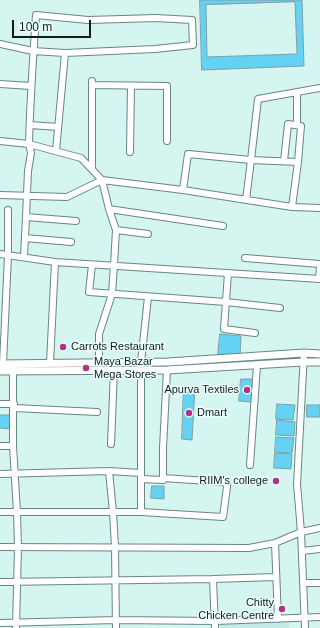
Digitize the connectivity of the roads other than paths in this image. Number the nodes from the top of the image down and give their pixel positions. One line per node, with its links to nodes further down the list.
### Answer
1 (0, 44): 2 (street)
2 (33, 51): 3 (street); 3 (street); 5 (street)
3 (65, 53): 11 (street)
4 (0, 84): 5 (street)
5 (31, 86): 9 (street)
6 (131, 86): 12 (street); 16 (street); 20 (street)
7 (320, 88): 8 (street)
8 (297, 93): 10 (street); 17 (street)
9 (30, 125): 11 (street); 14 (street)
10 (298, 125): 18 (street); 19 (street)
11 (58, 127): 15 (street)
12 (167, 140)
13 (0, 141): 14 (street)
14 (29, 144): 15 (street); 24 (street)
15 (56, 151): 20 (street)
16 (130, 152)
17 (251, 160): 18 (street); 22 (street); 25 (street)
18 (284, 161): 19 (street)
19 (298, 162): 26 (street)
20 (92, 168): 21 (street)
21 (102, 180): 22 (street); 24 (street); 28 (street)
22 (183, 190): 25 (street)
23 (0, 195): 24 (street)
24 (26, 197): 30 (street)
25 (246, 200): 26 (street)
26 (292, 207): 27 (street)
27 (320, 208)
28 (109, 209): 32 (street); 33 (street)
29 (8, 210): 38 (street)
30 (26, 218): 31 (street); 35 (street)
31 (76, 221)
32 (223, 226)
33 (116, 230): 34 (street); 43 (street)
34 (148, 234)
35 (25, 238): 36 (street); 39 (street)
36 (71, 242)
37 (0, 254): 38 (street)
38 (8, 255): 39 (street); 59 (street)
39 (24, 257): 41 (street)
40 (245, 258): 44 (street)
41 (55, 262): 42 (street); 57 (street)
42 (92, 265): 43 (street); 47 (street)
43 (114, 265): 45 (street); 47 (street)
44 (320, 265): 46 (street)
45 (228, 273): 46 (street); 49 (street)
46 (319, 279)
47 (112, 294): 48 (street); 54 (street)
48 (148, 297): 49 (street); 60 (street)
49 (226, 302): 50 (street); 51 (street)
50 (280, 308)
51 (255, 333)
52 (304, 353): 53 (street); 55 (street); 60 (street)
53 (320, 354)
54 (99, 362): 57 (street); 60 (street)
55 (303, 362): 56 (street); 58 (street); 81 (street)
56 (320, 362)
57 (50, 363): 61 (street)
58 (256, 364): 63 (street); 70 (street)
59 (1, 366): 61 (street)
60 (141, 366): 62 (street); 63 (street); 74 (street)
61 (13, 367): 62 (street); 65 (street)
62 (114, 370): 67 (street)
63 (167, 370): 75 (street)
64 (0, 404): 65 (street)
65 (14, 406): 66 (street); 69 (street)
66 (97, 412)
67 (111, 444)
68 (0, 446): 69 (street)
69 (13, 446): 72 (street)
70 (250, 465)
71 (109, 471): 72 (street); 74 (street); 78 (street)
72 (15, 473): 73 (street); 77 (street)
73 (0, 474)
74 (141, 476): 75 (street); 79 (street)
75 (163, 478): 79 (street)
76 (0, 512): 77 (street)
77 (17, 512): 78 (street); 84 (street)
78 (113, 512): 79 (street); 85 (street)
79 (141, 512)
80 (320, 528): 81 (street)
81 (301, 532): 82 (street); 87 (street)
82 (275, 543): 85 (street); 88 (street)
83 (0, 547): 84 (street)
84 (18, 547): 85 (street); 92 (street)
85 (115, 548): 90 (street)
86 (320, 549): 87 (street)
87 (302, 551): 93 (street)
88 (276, 577): 89 (street); 97 (street)
89 (213, 579): 90 (street); 99 (street)
90 (115, 581): 92 (street); 98 (street)
91 (0, 582): 92 (street)
92 (16, 582): 101 (street)
93 (303, 583): 94 (street); 95 (street)
94 (320, 583)
95 (305, 617): 96 (street); 97 (street); 104 (street)
96 (320, 617)
97 (278, 619): 99 (street)
98 (116, 620): 99 (street); 101 (street); 102 (street)
99 (215, 621): 103 (street)
100 (0, 623): 101 (street)
101 (16, 626)
102 (116, 628)
103 (215, 628)
104 (305, 628)

